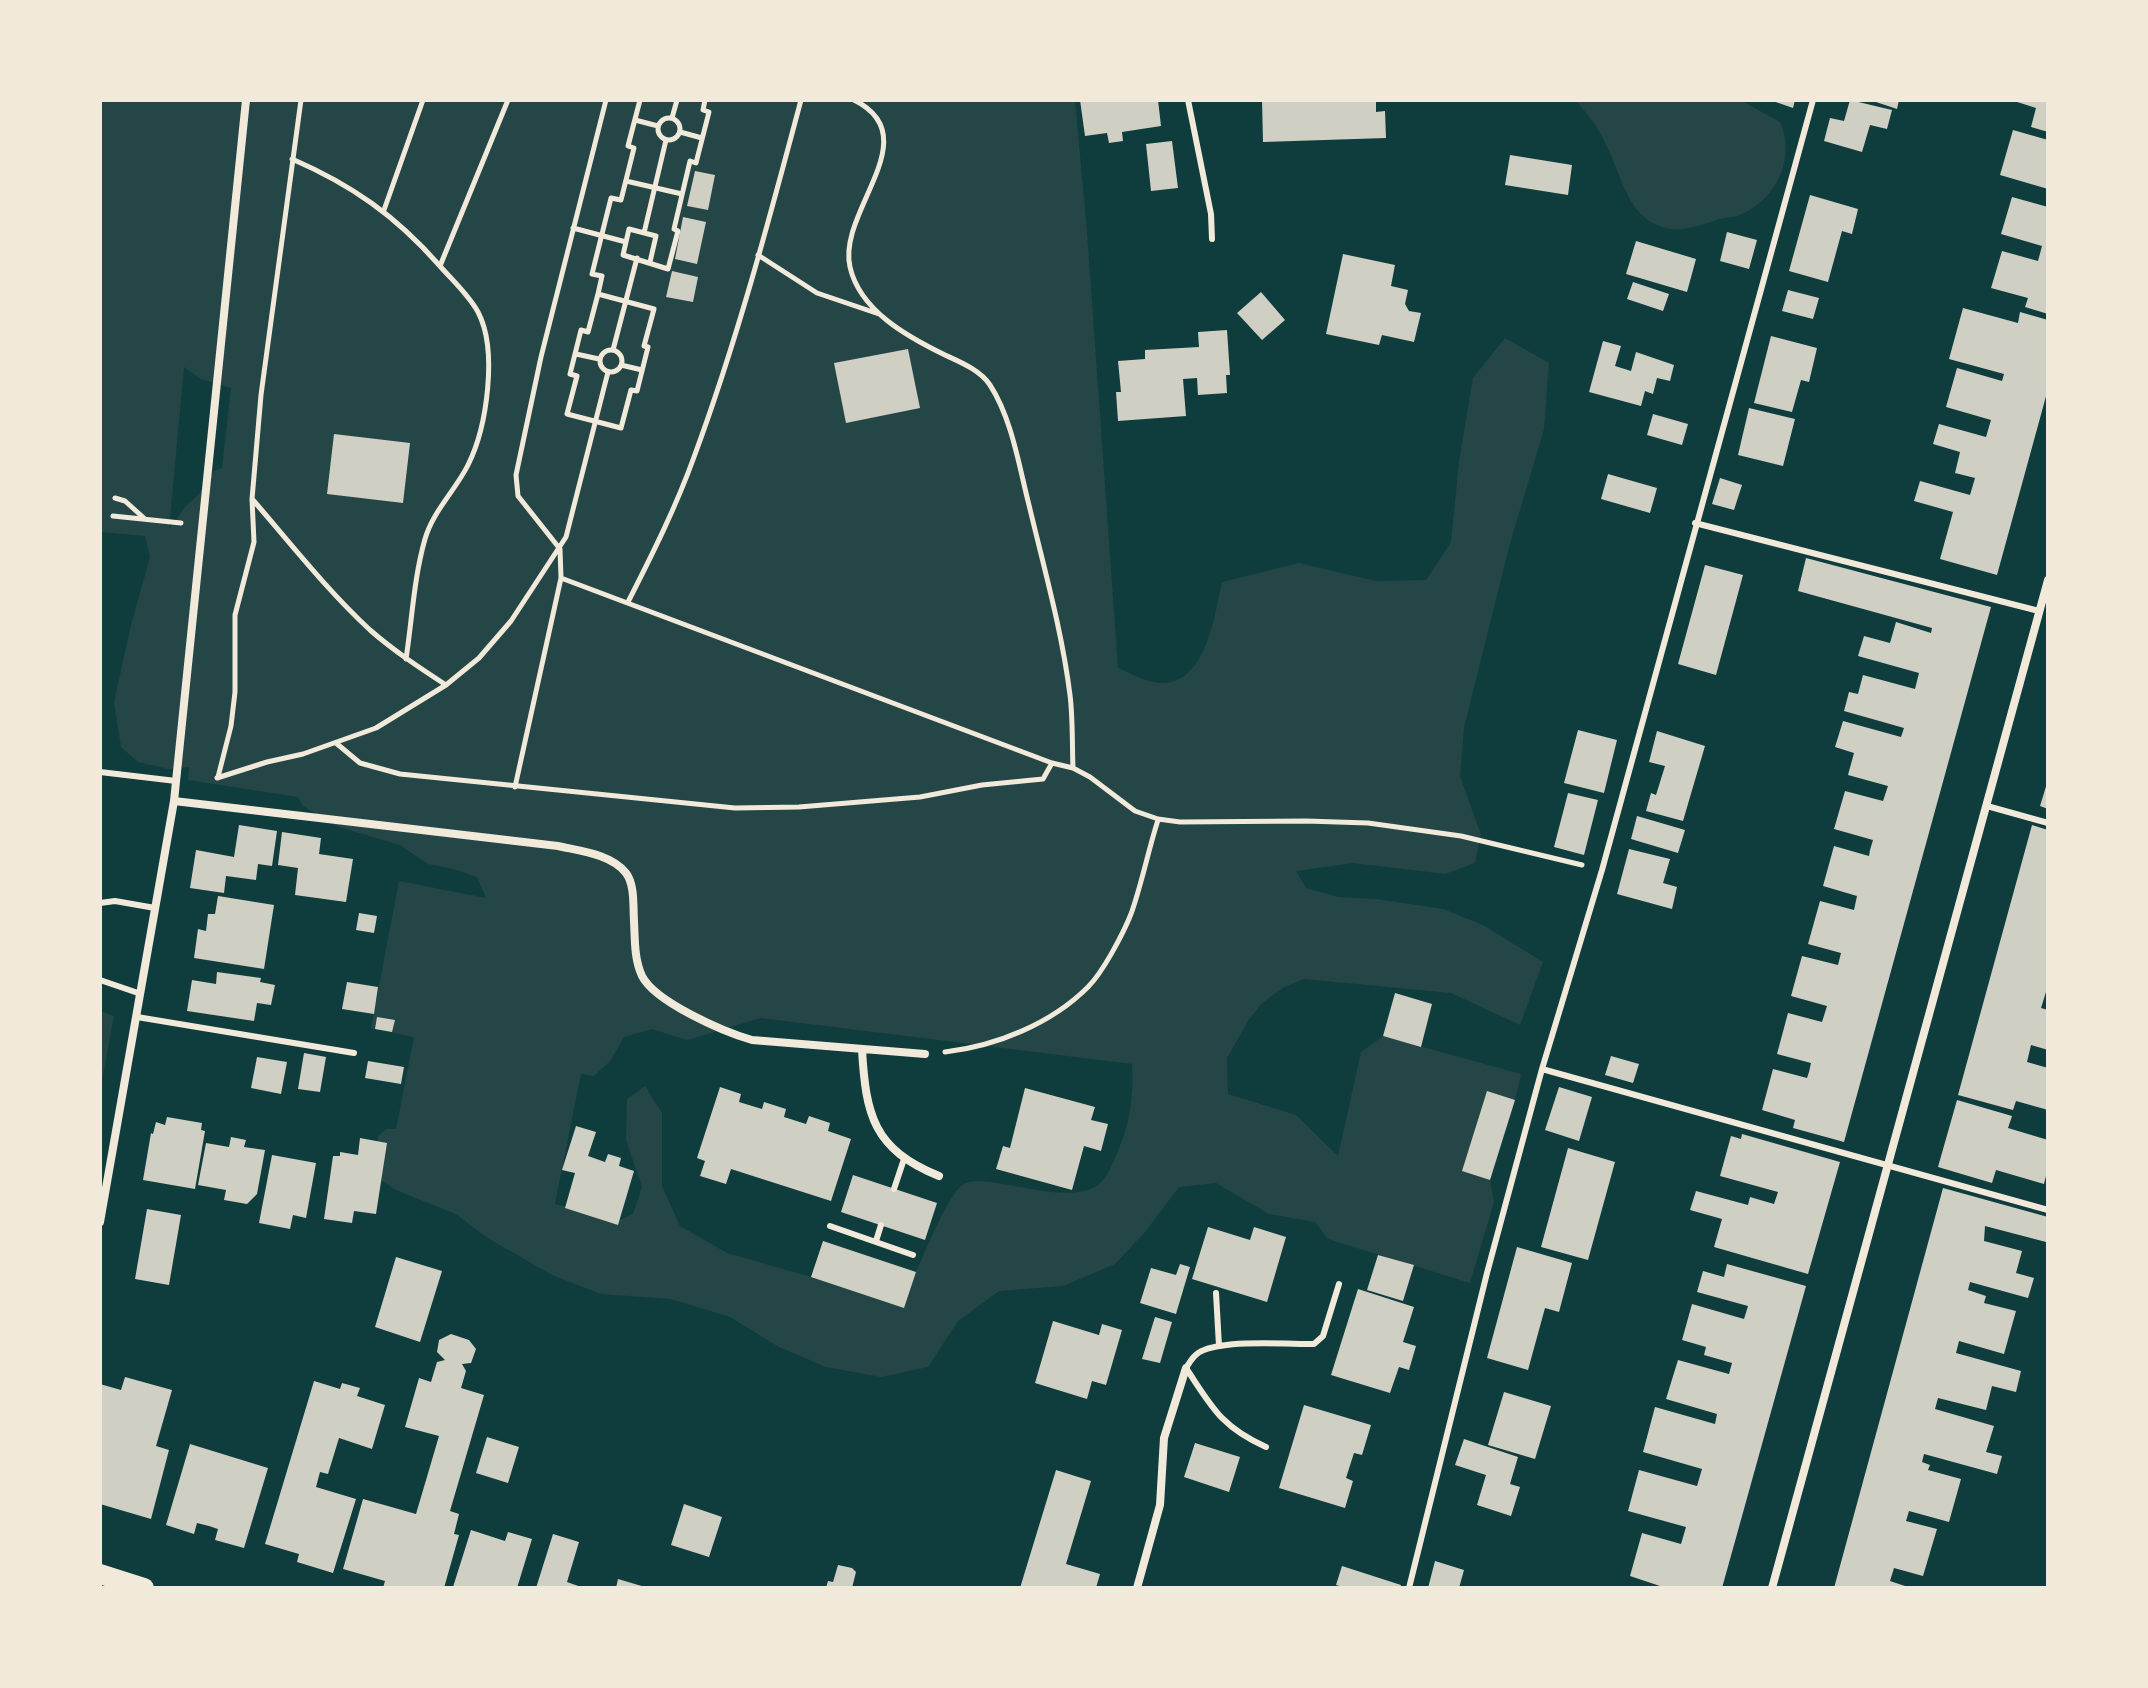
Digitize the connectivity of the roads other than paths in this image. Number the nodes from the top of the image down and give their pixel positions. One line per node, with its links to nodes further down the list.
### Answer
1 (246, 100): 9 (street)
2 (1188, 100): 4 (lane)
3 (1813, 100): 5 (lane)
4 (1212, 239)
5 (1695, 523): 7 (lane); 21 (lane)
6 (2048, 580): 7 (street)
7 (2039, 611): 11 (street)
8 (100, 772): 9 (lane)
9 (176, 781): 10 (street)
10 (174, 801): 14 (street); 18 (street)
11 (1987, 806): 12 (lane); 23 (street)
12 (2048, 823)
13 (100, 903): 14 (lane)
14 (155, 908): 16 (street)
15 (100, 980): 16 (lane)
16 (141, 994): 17 (street)
17 (137, 1017): 19 (lane); 27 (street)
18 (862, 1050): 20 (street); 22 (street)
19 (354, 1053)
20 (925, 1054)
21 (1542, 1069): 23 (lane); 40 (lane)
22 (904, 1159): 24 (street); 25 (lane)
23 (1889, 1165): 26 (lane); 41 (street)
24 (939, 1176)
25 (894, 1189)
26 (2048, 1210)
27 (100, 1222)
28 (881, 1225): 30 (lane)
29 (830, 1226): 30 (lane)
30 (876, 1241): 31 (lane)
31 (913, 1255)
32 (1339, 1284): 34 (lane)
33 (1216, 1293): 34 (lane)
34 (1219, 1346): 35 (lane)
35 (1186, 1368): 36 (lane); 39 (street)
36 (1266, 1447)
37 (100, 1574): 38 (main road)
38 (144, 1588)
39 (1137, 1588)
40 (1409, 1588)
41 (1772, 1588)

